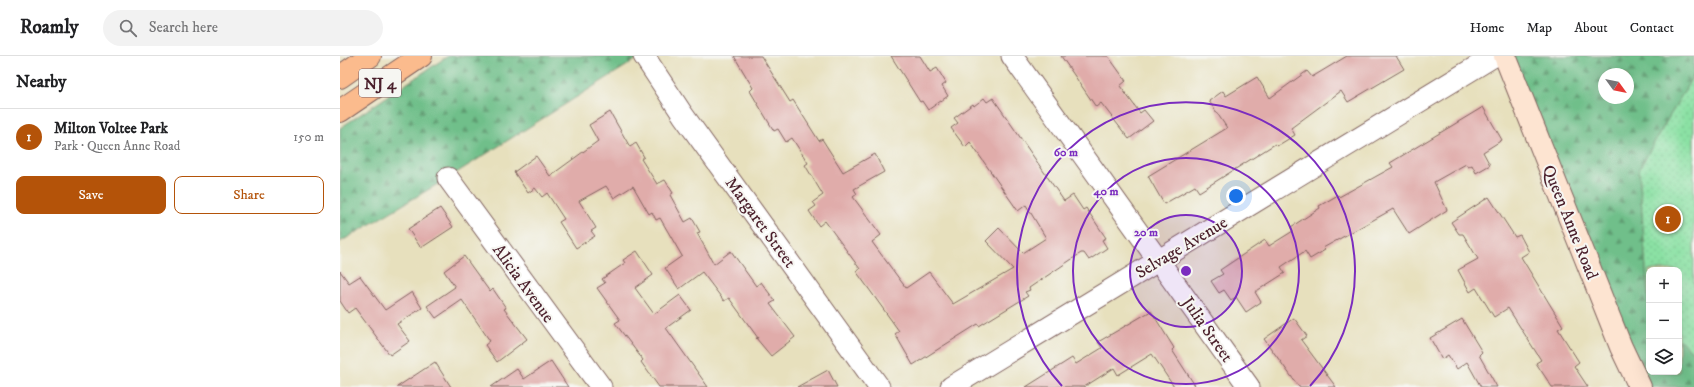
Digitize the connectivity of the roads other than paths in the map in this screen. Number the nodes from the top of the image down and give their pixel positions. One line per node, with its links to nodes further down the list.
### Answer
1 (370, 56): 7 (highway, NJ 4)
2 (420, 56): 8 (highway, NJ 4)
3 (644, 56): 12 (street, Margaret Street)
4 (1012, 56): 10 (street, Julia Street)
5 (1494, 56): 10 (street, Selvage Avenue)
6 (1505, 56): 15 (street, Queen Anne Road)
7 (340, 77)
8 (340, 111)
9 (448, 178): 11 (street, Alicia Avenue)
10 (1159, 260): 13 (street, Selvage Avenue); 14 (street, Julia Street)
11 (600, 387)
12 (880, 387)
13 (951, 387)
14 (1249, 387)
15 (1640, 387)

